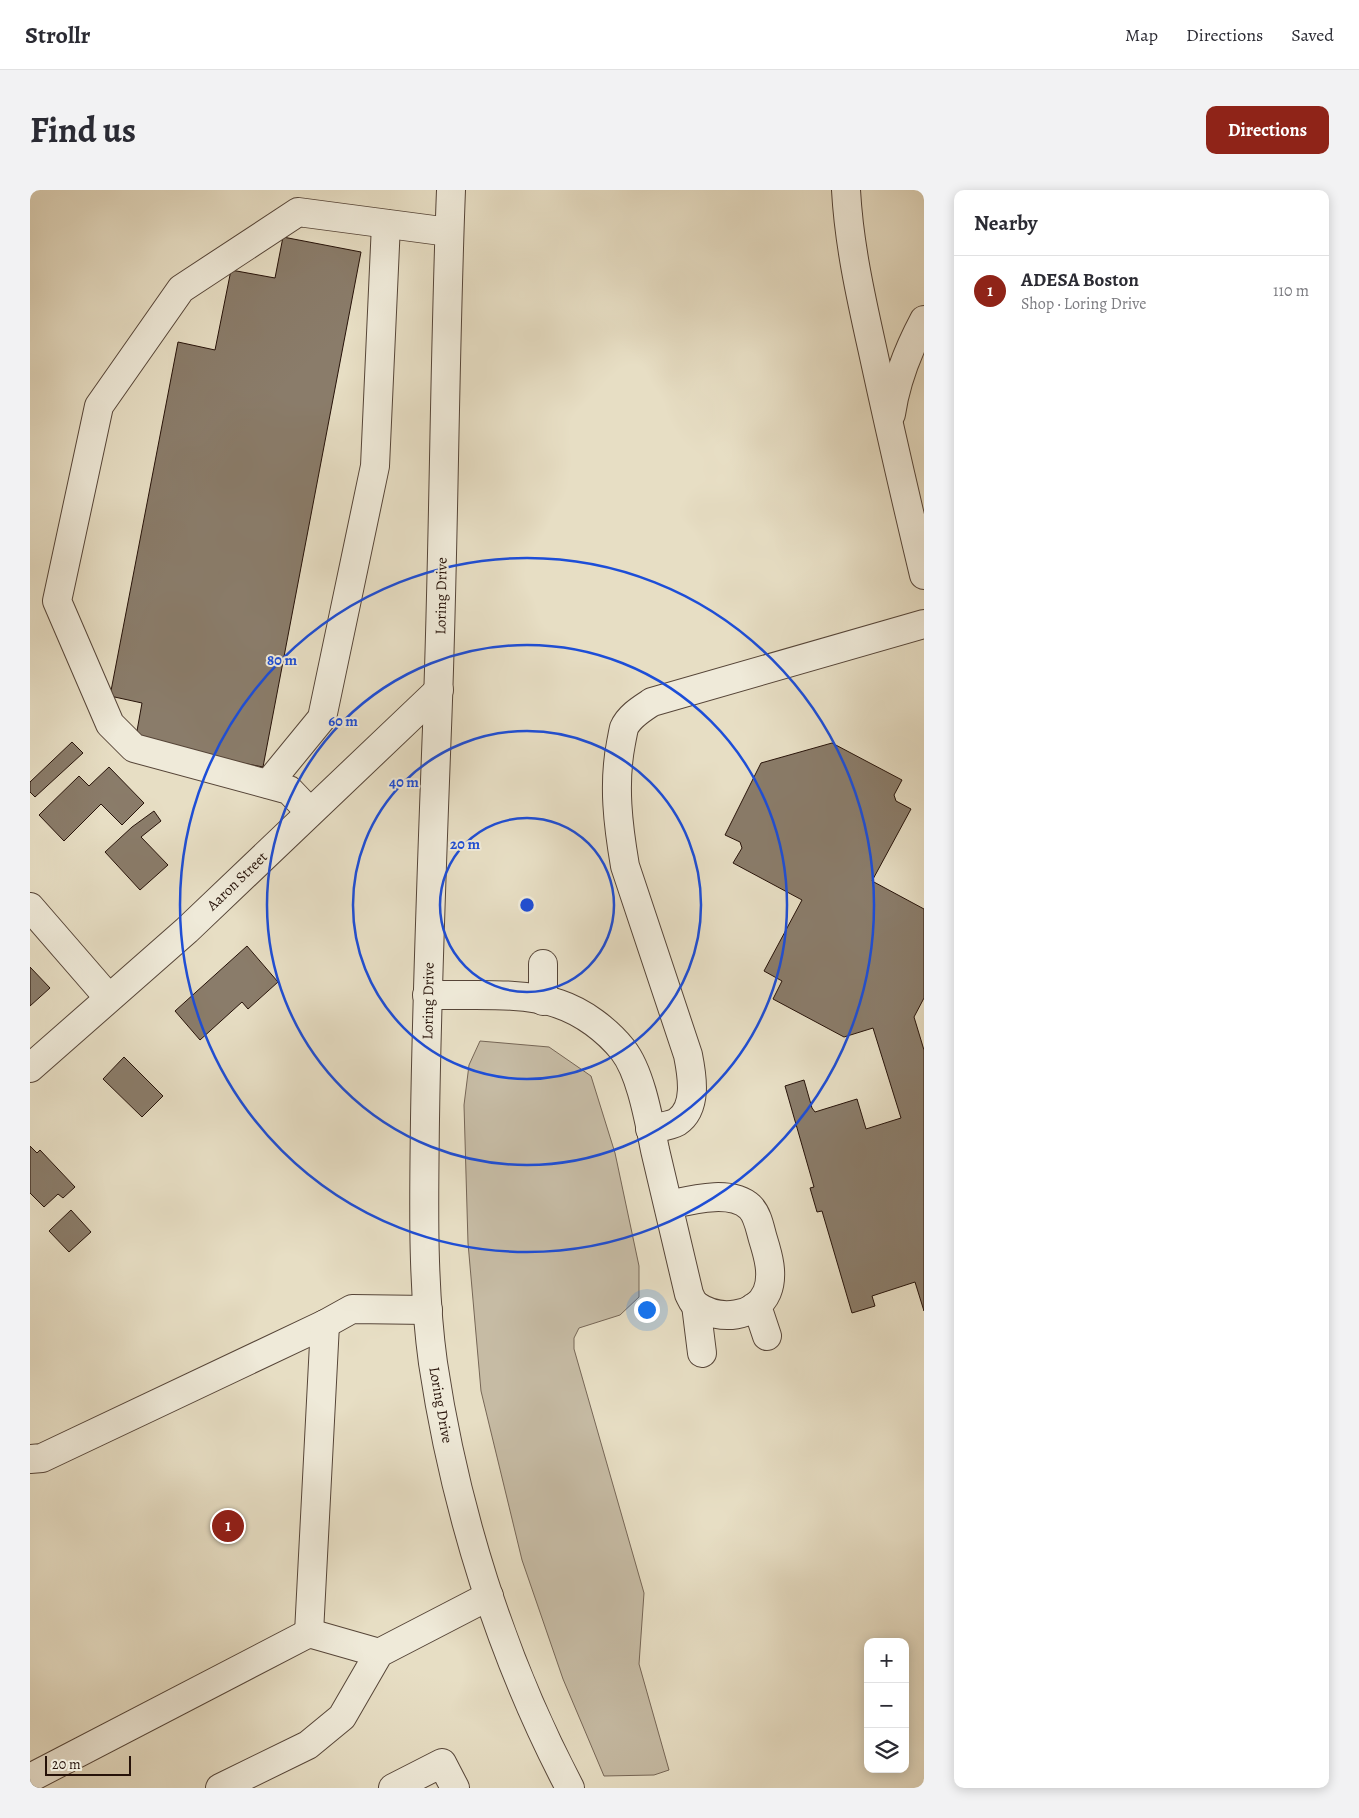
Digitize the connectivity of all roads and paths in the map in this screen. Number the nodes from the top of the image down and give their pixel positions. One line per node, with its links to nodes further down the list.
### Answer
1 (450, 190): 4 (street, Loring Drive)
2 (846, 190): 6 (street)
3 (386, 224): 4 (street); 10 (street); 10 (street)
4 (449, 232): 9 (street, Loring Drive)
5 (924, 320): 6 (street)
6 (892, 441): 7 (street)
7 (924, 575)
8 (924, 624): 18 (street)
9 (439, 690): 11 (street, Aaron Street); 14 (street, Loring Drive)
10 (268, 784): 11 (street)
11 (309, 812): 15 (street, Aaron Street)
12 (30, 907): 15 (street)
13 (543, 964): 16 (street)
14 (427, 995): 16 (street); 21 (street, Loring Drive)
15 (108, 998): 17 (street, Aaron Street)
16 (543, 1001): 18 (street)
17 (30, 1068)
18 (650, 1129): 19 (street)
19 (668, 1205): 20 (street); 22 (street)
20 (754, 1307): 22 (street); 24 (street)
21 (428, 1310): 23 (street); 27 (street, Loring Drive)
22 (686, 1312): 25 (street)
23 (325, 1324): 26 (street); 28 (street)
24 (768, 1336)
25 (702, 1353)
26 (30, 1460)
27 (489, 1596): 29 (street); 34 (street, Loring Drive)
28 (309, 1633): 29 (street); 30 (street)
29 (379, 1653): 31 (street)
30 (30, 1778)
31 (220, 1788)
32 (394, 1788): 33 (street)
33 (455, 1788)
34 (570, 1788)

